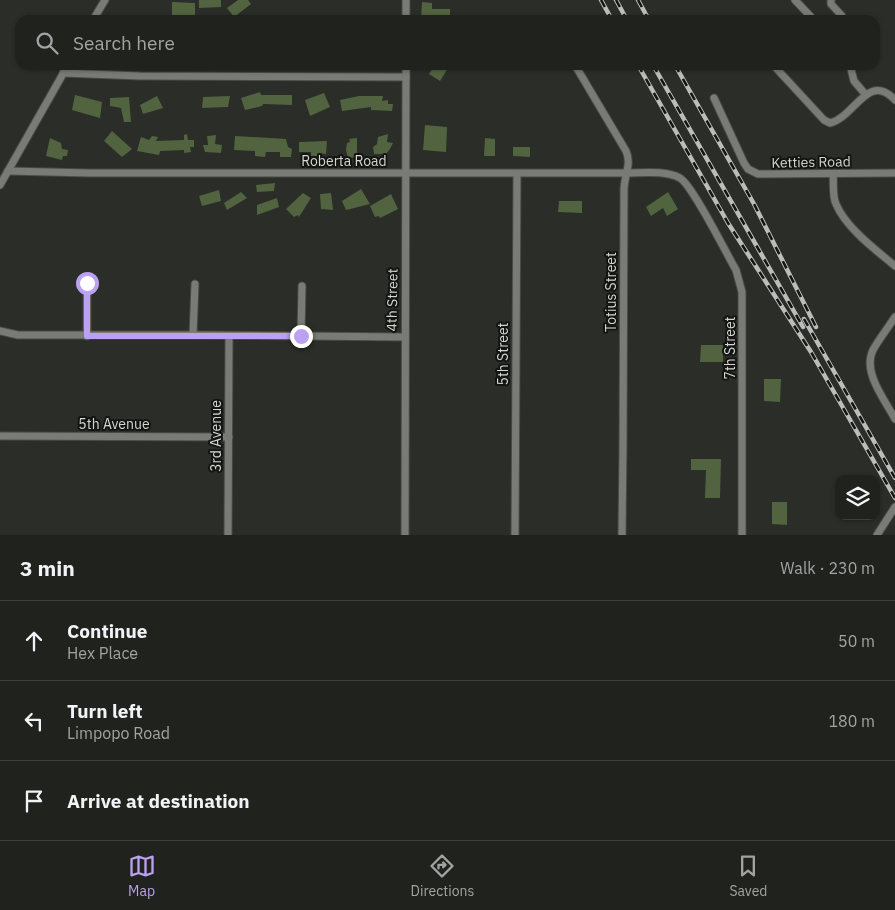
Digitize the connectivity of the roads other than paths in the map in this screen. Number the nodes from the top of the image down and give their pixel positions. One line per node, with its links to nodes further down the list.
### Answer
1 (105, 0): 5 (street)
2 (406, 0): 6 (street)
3 (796, 0): 7 (street)
4 (831, 0): 8 (street)
5 (97, 15)
6 (406, 15)
7 (810, 15)
8 (841, 15)
9 (65, 70): 14 (street)
10 (406, 70): 15 (street, 4th Street)
11 (578, 70): 20 (street, Totius Street)
12 (778, 70): 16 (street)
13 (851, 70): 16 (street)
14 (63, 73): 15 (street); 19 (street)
15 (406, 77): 22 (street, 4th Street)
16 (866, 95): 18 (street)
17 (714, 98): 24 (street, Ketties Road)
18 (895, 100)
19 (8, 171): 22 (street, Roberta Road); 26 (street)
20 (626, 173): 23 (street, Roberta Road); 25 (street, Roberta Road); 45 (street, Totius Street)
21 (895, 173): 24 (street, Ketties Road)
22 (406, 174): 23 (street, Roberta Road); 37 (street, 4th Street)
23 (517, 174): 44 (street, 5th Street)
24 (833, 174): 27 (street)
25 (679, 178): 46 (street, 7th Street)
26 (0, 185)
27 (895, 266)
28 (87, 283): 34 (street)
29 (195, 284): 33 (street)
30 (302, 286): 36 (street)
31 (895, 317): 38 (street)
32 (0, 331): 34 (street)
33 (194, 335): 34 (street); 35 (street)
34 (87, 336)
35 (229, 336): 36 (street); 40 (street, 3rd Avenue)
36 (301, 336): 37 (street)
37 (405, 337): 43 (street, 4th Street)
38 (895, 419)
39 (0, 436): 40 (street, 5th Avenue)
40 (228, 437): 42 (street, 3rd Avenue)
41 (895, 507): 47 (street)
42 (228, 535)
43 (405, 535)
44 (515, 535)
45 (622, 535)
46 (742, 535)
47 (877, 535)

